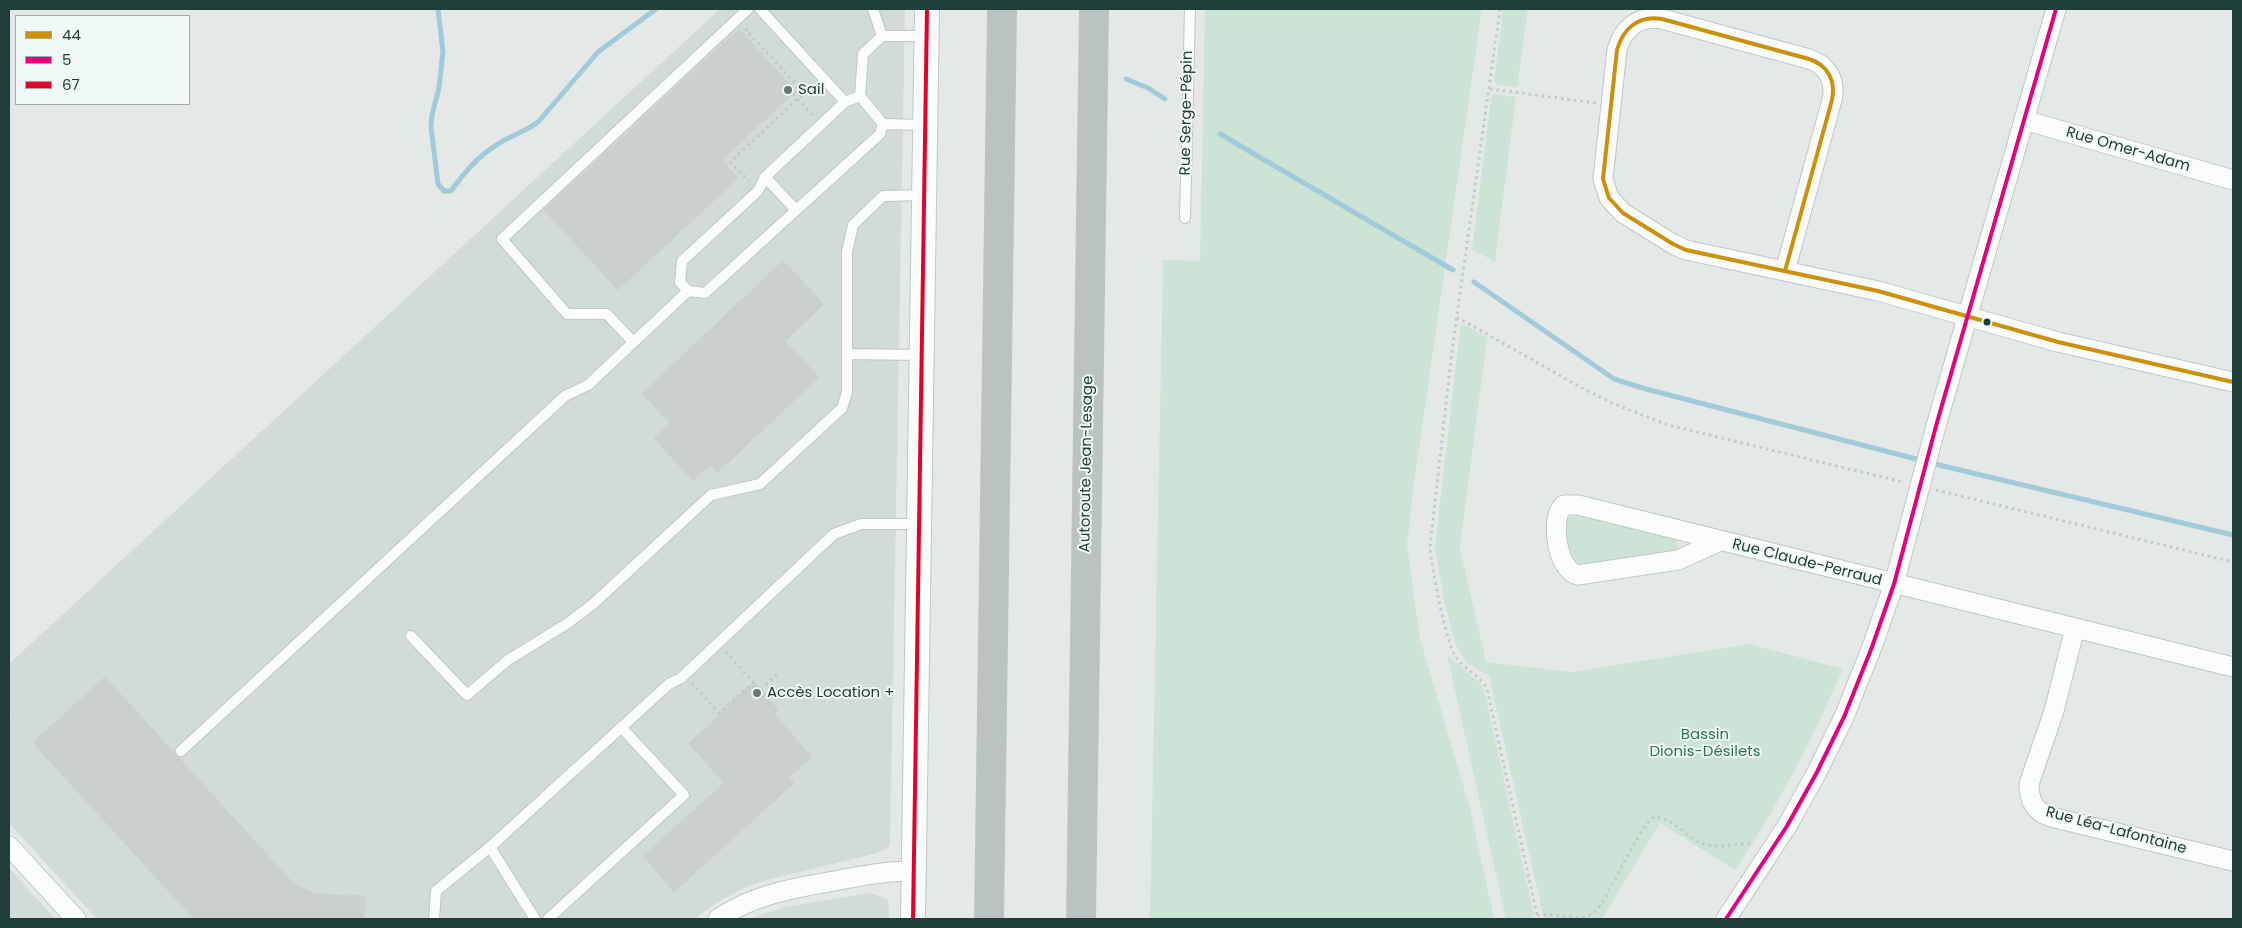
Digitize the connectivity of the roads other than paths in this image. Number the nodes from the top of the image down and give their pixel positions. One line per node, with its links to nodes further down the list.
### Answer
1 (748, 9): 24 (lane)
2 (760, 9): 12 (lane)
3 (873, 9): 9 (lane)
4 (927, 9): 10 (street)
5 (1002, 9): 46 (highway)
6 (1094, 9): 47 (highway, Autoroute Jean-Lesage)
7 (1190, 9): 20 (lane, Rue Serge-Pépin)
8 (2056, 9): 13 (street)
9 (882, 36): 10 (lane); 11 (lane)
10 (927, 36): 15 (street)
11 (860, 96): 12 (lane); 14 (lane)
12 (845, 102): 16 (lane)
13 (2024, 120): 17 (street, Rue Omer-Adam); 23 (street)
14 (883, 124): 15 (lane); 19 (lane)
15 (926, 125): 18 (street)
16 (765, 177): 19 (lane); 22 (lane)
17 (2233, 180)
18 (924, 195): 25 (lane); 26 (street)
19 (796, 210): 22 (lane)
20 (1185, 218)
21 (1785, 271): 21 (street); 23 (street)
22 (688, 291): 24 (lane)
23 (1969, 317): 27 (street); 30 (street)
24 (634, 342): 35 (lane)
25 (847, 354): 26 (lane); 32 (lane)
26 (922, 356): 28 (street)
27 (2233, 382)
28 (919, 524): 34 (lane); 39 (street)
29 (1720, 541): 29 (street, Rue Claude-Perraud); 30 (street, Rue Claude-Perraud)
30 (1894, 584): 31 (street); 48 (street)
31 (2075, 628): 33 (street); 38 (street, Rue Léa-Lafontaine)
32 (411, 636)
33 (2233, 667)
34 (621, 727): 37 (lane); 43 (lane)
35 (181, 751)
36 (9, 846): 40 (street)
37 (490, 847): 41 (lane); 42 (lane)
38 (2233, 861)
39 (913, 871): 44 (street); 45 (street)
40 (76, 919)
41 (434, 919)
42 (535, 919)
43 (548, 919)
44 (718, 919)
45 (913, 919)
46 (990, 919)
47 (1081, 919)
48 (1726, 919)

